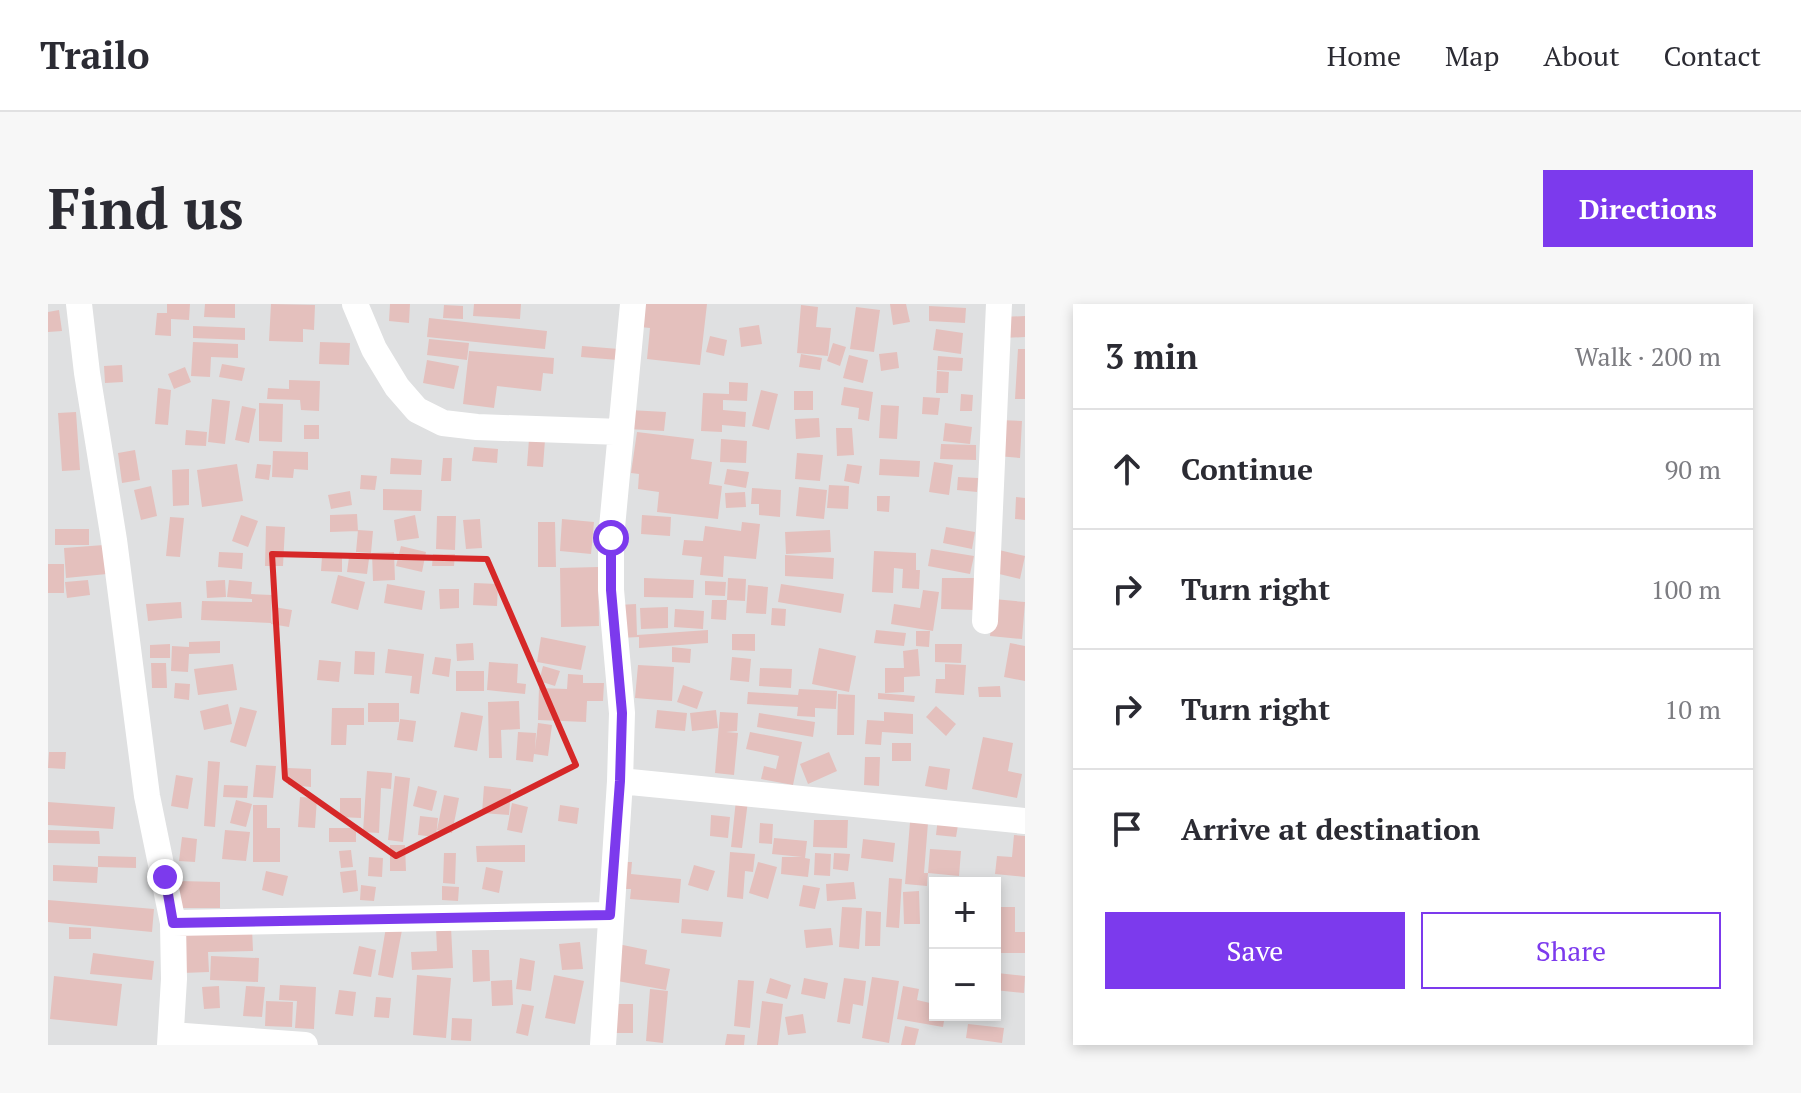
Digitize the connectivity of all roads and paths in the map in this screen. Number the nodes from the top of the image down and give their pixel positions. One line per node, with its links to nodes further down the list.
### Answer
1 (79, 304): 10 (street)
2 (355, 304): 5 (street)
3 (633, 304): 5 (street)
4 (999, 304): 6 (street)
5 (621, 432): 7 (street)
6 (985, 621)
7 (620, 781): 8 (street); 9 (street)
8 (1025, 821)
9 (610, 915): 10 (street); 13 (street)
10 (173, 923): 11 (street)
11 (171, 1040): 12 (street)
12 (305, 1045)
13 (603, 1045)

